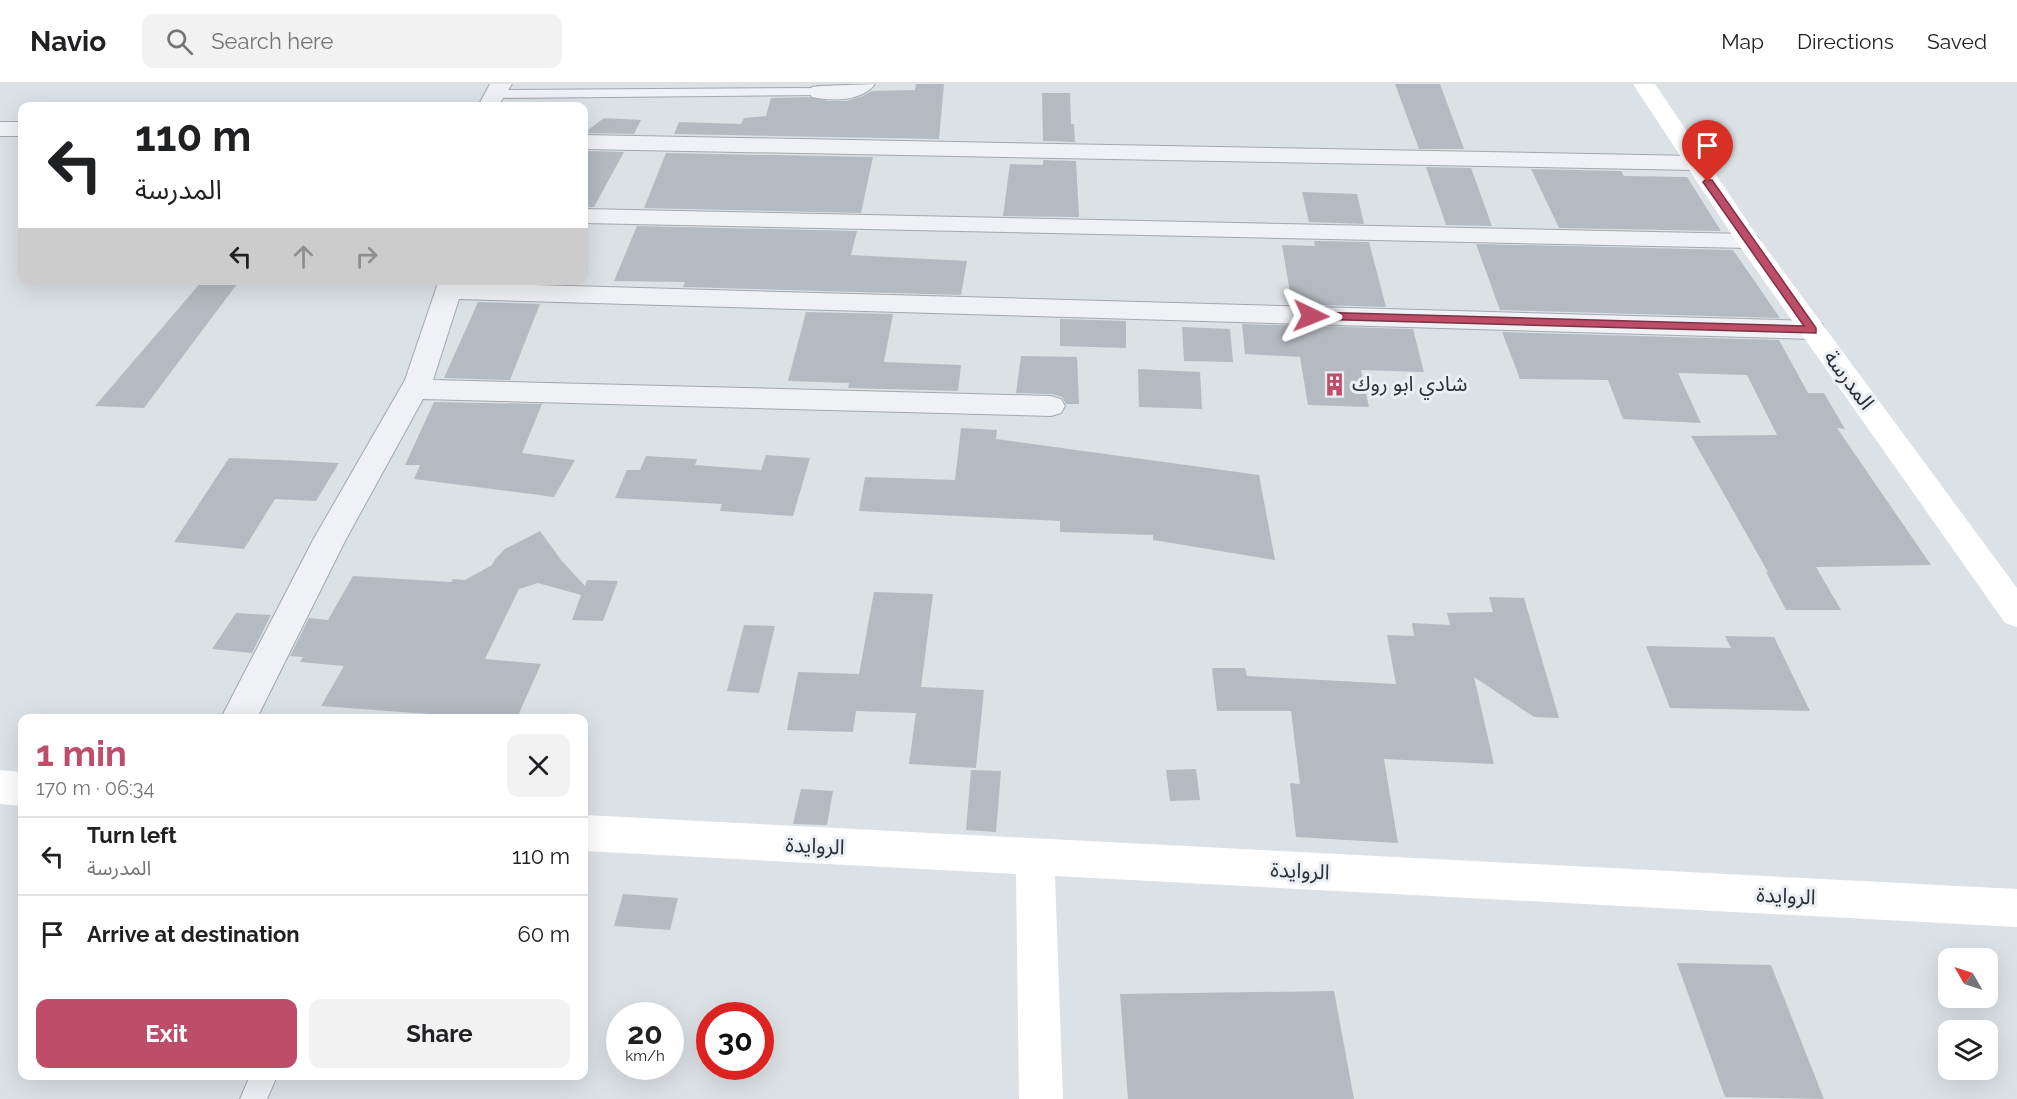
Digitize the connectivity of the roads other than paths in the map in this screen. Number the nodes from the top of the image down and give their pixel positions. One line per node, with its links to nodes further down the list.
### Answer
1 (864, 84): 3 (street)
2 (1644, 84): 8 (street, المدرسة)
3 (820, 92): 4 (lane)
4 (495, 95)
5 (0, 129): 6 (street)
6 (18, 129)
7 (588, 142): 8 (street)
8 (1695, 163): 10 (street, المدرسة)
9 (588, 216): 10 (street)
10 (1748, 241): 12 (street, المدرسة)
11 (450, 286): 12 (street); 13 (street)
12 (1812, 330): 15 (street, المدرسة)
13 (414, 388): 14 (street); 16 (street)
14 (1051, 406)
15 (2017, 614)
16 (241, 714)
17 (0, 787): 18 (street)
18 (18, 789)
19 (588, 833): 20 (street, الروايدة)
20 (1035, 858): 21 (street, الروايدة); 24 (street)
21 (2017, 908)
22 (262, 1080): 23 (lane)
23 (253, 1099)
24 (1041, 1099)

